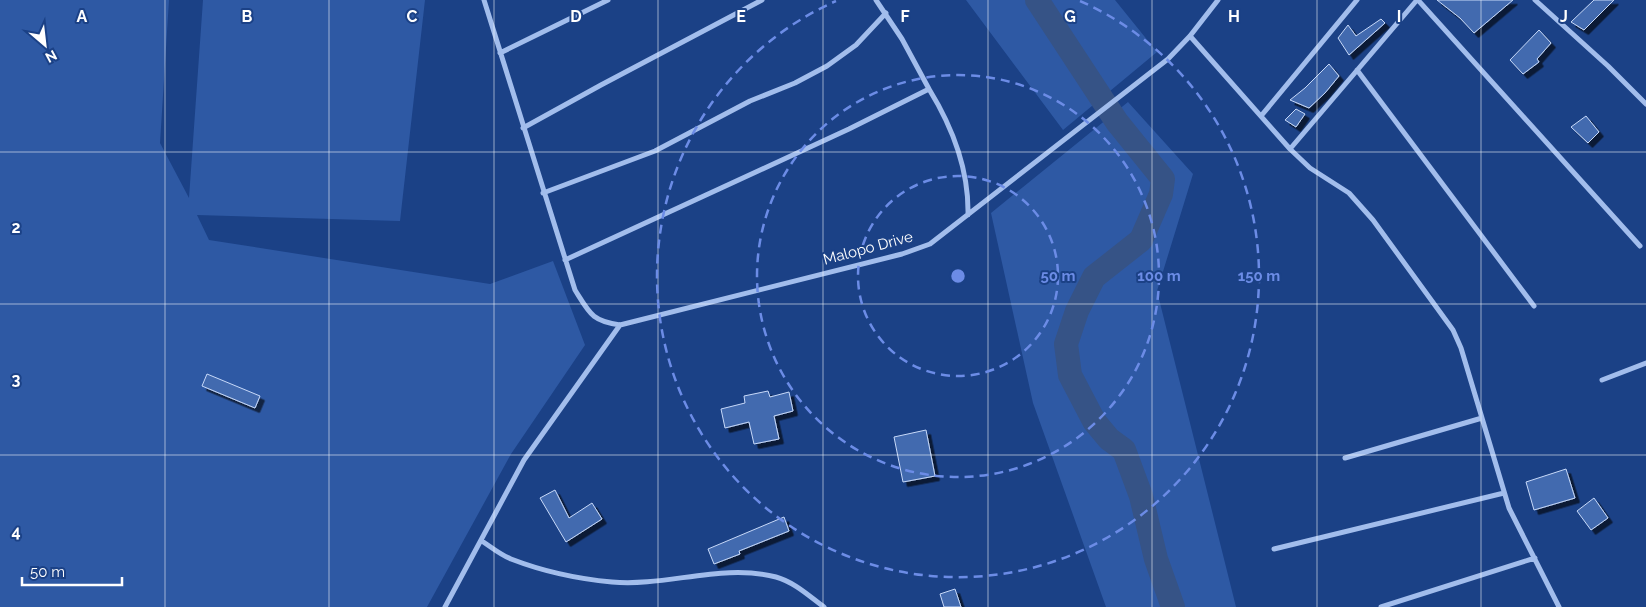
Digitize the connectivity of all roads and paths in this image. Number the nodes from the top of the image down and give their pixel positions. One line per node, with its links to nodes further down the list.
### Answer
1 (484, 0): 11 (street)
2 (608, 0): 11 (street)
3 (762, 0): 16 (street)
4 (876, 0): 9 (street)
5 (1218, 0): 10 (street, Malopo Drive)
6 (1357, 0): 15 (street)
7 (1418, 0): 12 (street); 20 (street)
8 (1535, 0): 14 (street)
9 (886, 13): 13 (street); 18 (street)
10 (1190, 36): 15 (street); 19 (street, Malopo Drive)
11 (500, 53): 16 (street)
12 (1357, 70): 17 (street); 22 (street)
13 (929, 89): 19 (street); 21 (street)
14 (1646, 104)
15 (1260, 116): 17 (street)
16 (522, 128): 18 (street)
17 (1290, 149): 26 (street)
18 (542, 193): 21 (street)
19 (968, 215): 23 (street, Malopo Drive)
20 (1640, 246)
21 (565, 260): 23 (street)
22 (1534, 306)
23 (620, 326): 29 (street)
24 (1646, 363): 25 (street)
25 (1602, 380)
26 (1482, 418): 27 (street); 28 (street)
27 (1345, 458)
28 (1504, 493): 30 (street); 31 (street)
29 (482, 541): 32 (street); 33 (street)
30 (1274, 549)
31 (1535, 558): 34 (street); 35 (street)
32 (445, 607)
33 (824, 607)
34 (1381, 607)
35 (1560, 607)

